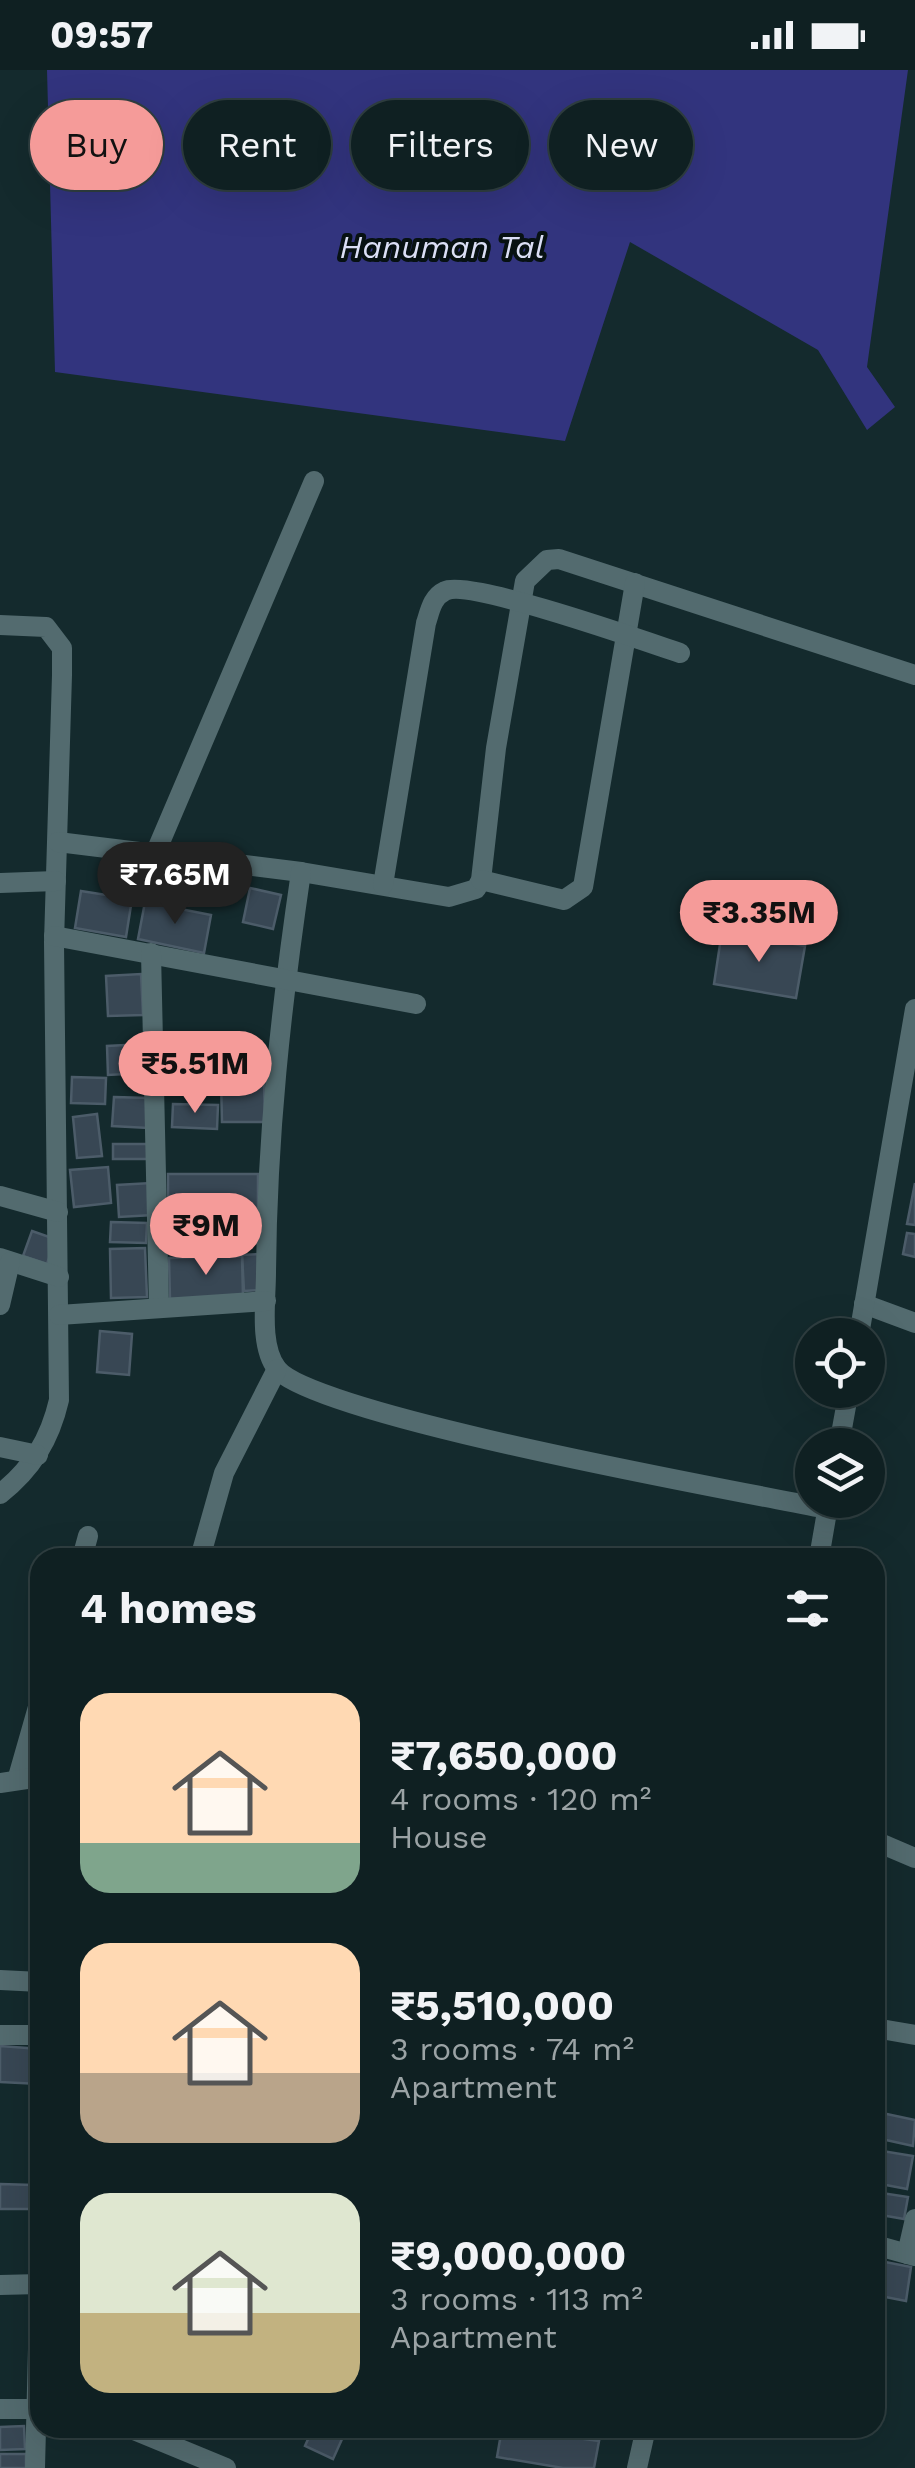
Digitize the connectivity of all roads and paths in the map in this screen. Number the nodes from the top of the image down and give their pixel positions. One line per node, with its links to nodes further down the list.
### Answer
1 (314, 481): 9 (street)
2 (635, 583): 3 (street); 5 (street); 7 (street)
3 (522, 604): 5 (street); 12 (street); 14 (street)
4 (0, 626): 8 (street)
5 (627, 635): 6 (street); 12 (street)
6 (680, 653)
7 (915, 675)
8 (58, 842): 9 (street); 11 (street)
9 (155, 854): 10 (street)
10 (301, 872): 14 (street); 17 (street)
11 (56, 880): 13 (street); 15 (street)
12 (482, 880): 14 (street)
13 (0, 882)
14 (383, 885)
15 (54, 936): 16 (street); 21 (street)
16 (151, 953): 17 (street); 27 (street)
17 (286, 977): 18 (street); 24 (street)
18 (416, 1004)
19 (915, 1010): 25 (street)
20 (0, 1196): 21 (street)
21 (58, 1212): 23 (street)
22 (5, 1260): 23 (street); 26 (street)
23 (58, 1277): 28 (street)
24 (266, 1301): 27 (street); 31 (street)
25 (864, 1304): 29 (street); 30 (street)
26 (0, 1305)
27 (159, 1308): 28 (street)
28 (59, 1315): 33 (street)
29 (861, 1318)
30 (915, 1323)
31 (277, 1369): 35 (street); 39 (street)
32 (0, 1446): 33 (street)
33 (38, 1455): 34 (street)
34 (0, 1494)
35 (795, 1498)
36 (826, 1518): 40 (street)
37 (88, 1536): 38 (street)
38 (85, 1548)
39 (203, 1548)
40 (821, 1548)
41 (30, 1726): 42 (street)
42 (9, 1780)
43 (885, 1844): 44 (street)
44 (915, 1858)
45 (0, 1980): 46 (street)
46 (30, 1982)
47 (885, 2030): 49 (street)
48 (0, 2034): 50 (street)
49 (915, 2035)
50 (30, 2036)
51 (915, 2219): 53 (street)
52 (885, 2248): 53 (street)
53 (911, 2255)
54 (30, 2284): 55 (street)
55 (0, 2285)
56 (30, 2399): 57 (street)
57 (0, 2410)
58 (37, 2438): 61 (street)
59 (153, 2438): 62 (street)
60 (644, 2438): 63 (street)
61 (36, 2468)
62 (226, 2468)
63 (637, 2468)

